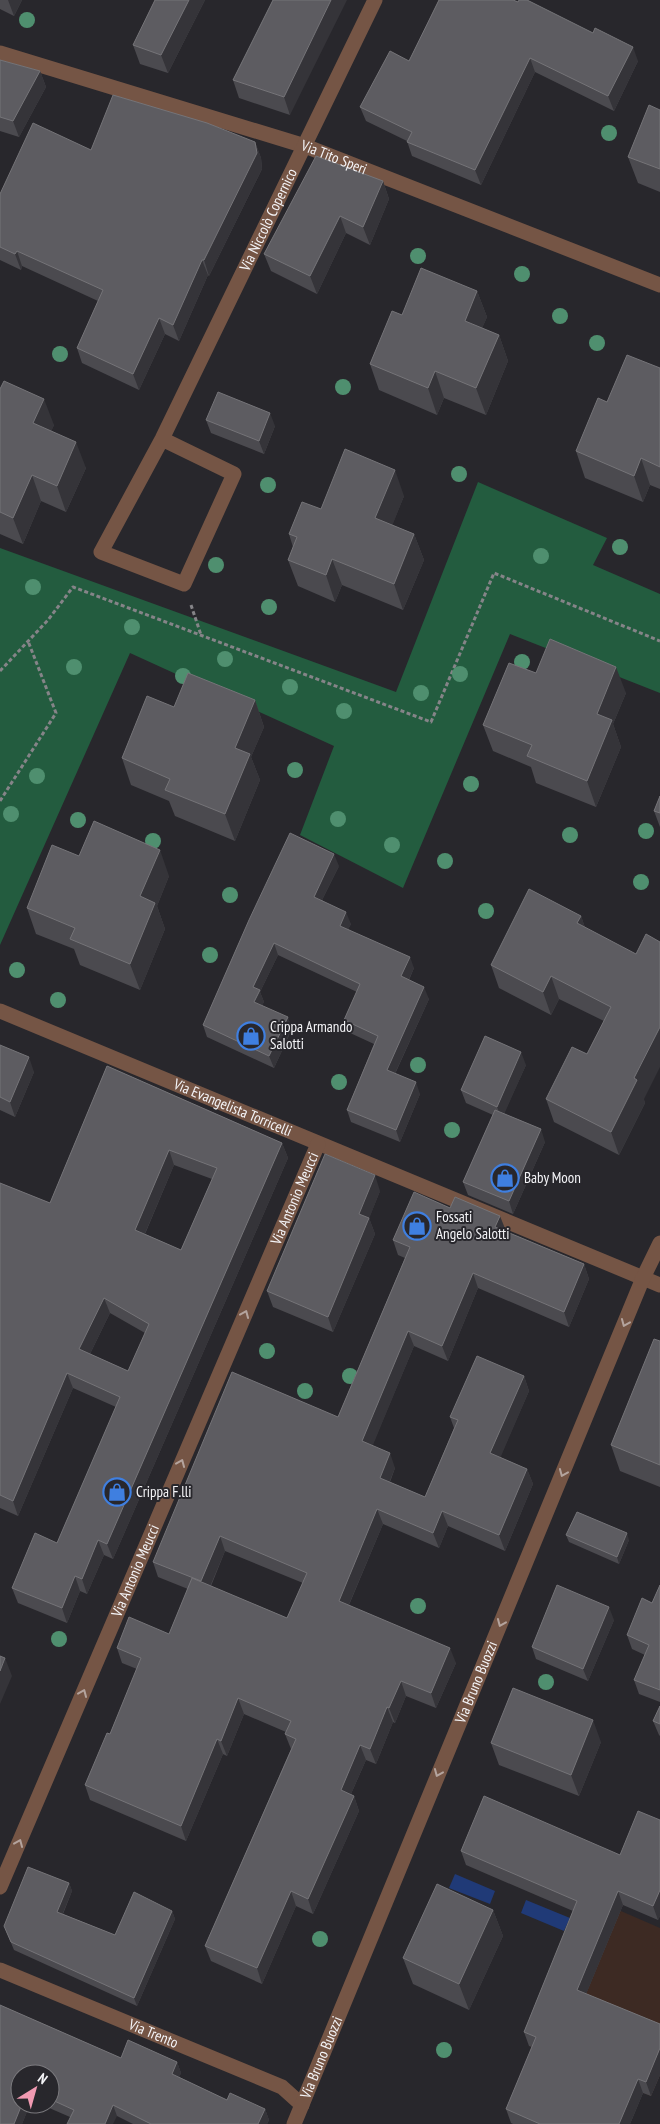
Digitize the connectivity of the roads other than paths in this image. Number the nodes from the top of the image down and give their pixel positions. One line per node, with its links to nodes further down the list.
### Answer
1 (375, 0): 3 (street, Via Niccolò Copernico)
2 (0, 53): 3 (street, Via Tito Speri)
3 (305, 146): 4 (street, Via Tito Speri); 5 (street, Via Niccolò Copernico)
4 (660, 284)
5 (162, 439): 5 (street, Via Niccolò Copernico)
6 (0, 1011): 7 (street, Via Evangelista Torricelli)
7 (318, 1144): 9 (street, Via Evangelista Torricelli); 11 (street, Via Antonio Meucci, one-way to 7)
8 (660, 1243): 9 (street, Via Bruno Buozzi)
9 (643, 1278): 10 (street, Via Evangelista Torricelli); 13 (street, Via Bruno Buozzi, one-way to 13)
10 (660, 1285)
11 (0, 1887)
12 (0, 1970): 13 (street, Via Trento)
13 (302, 2105): 14 (street, Via Bruno Buozzi)
14 (294, 2124)

